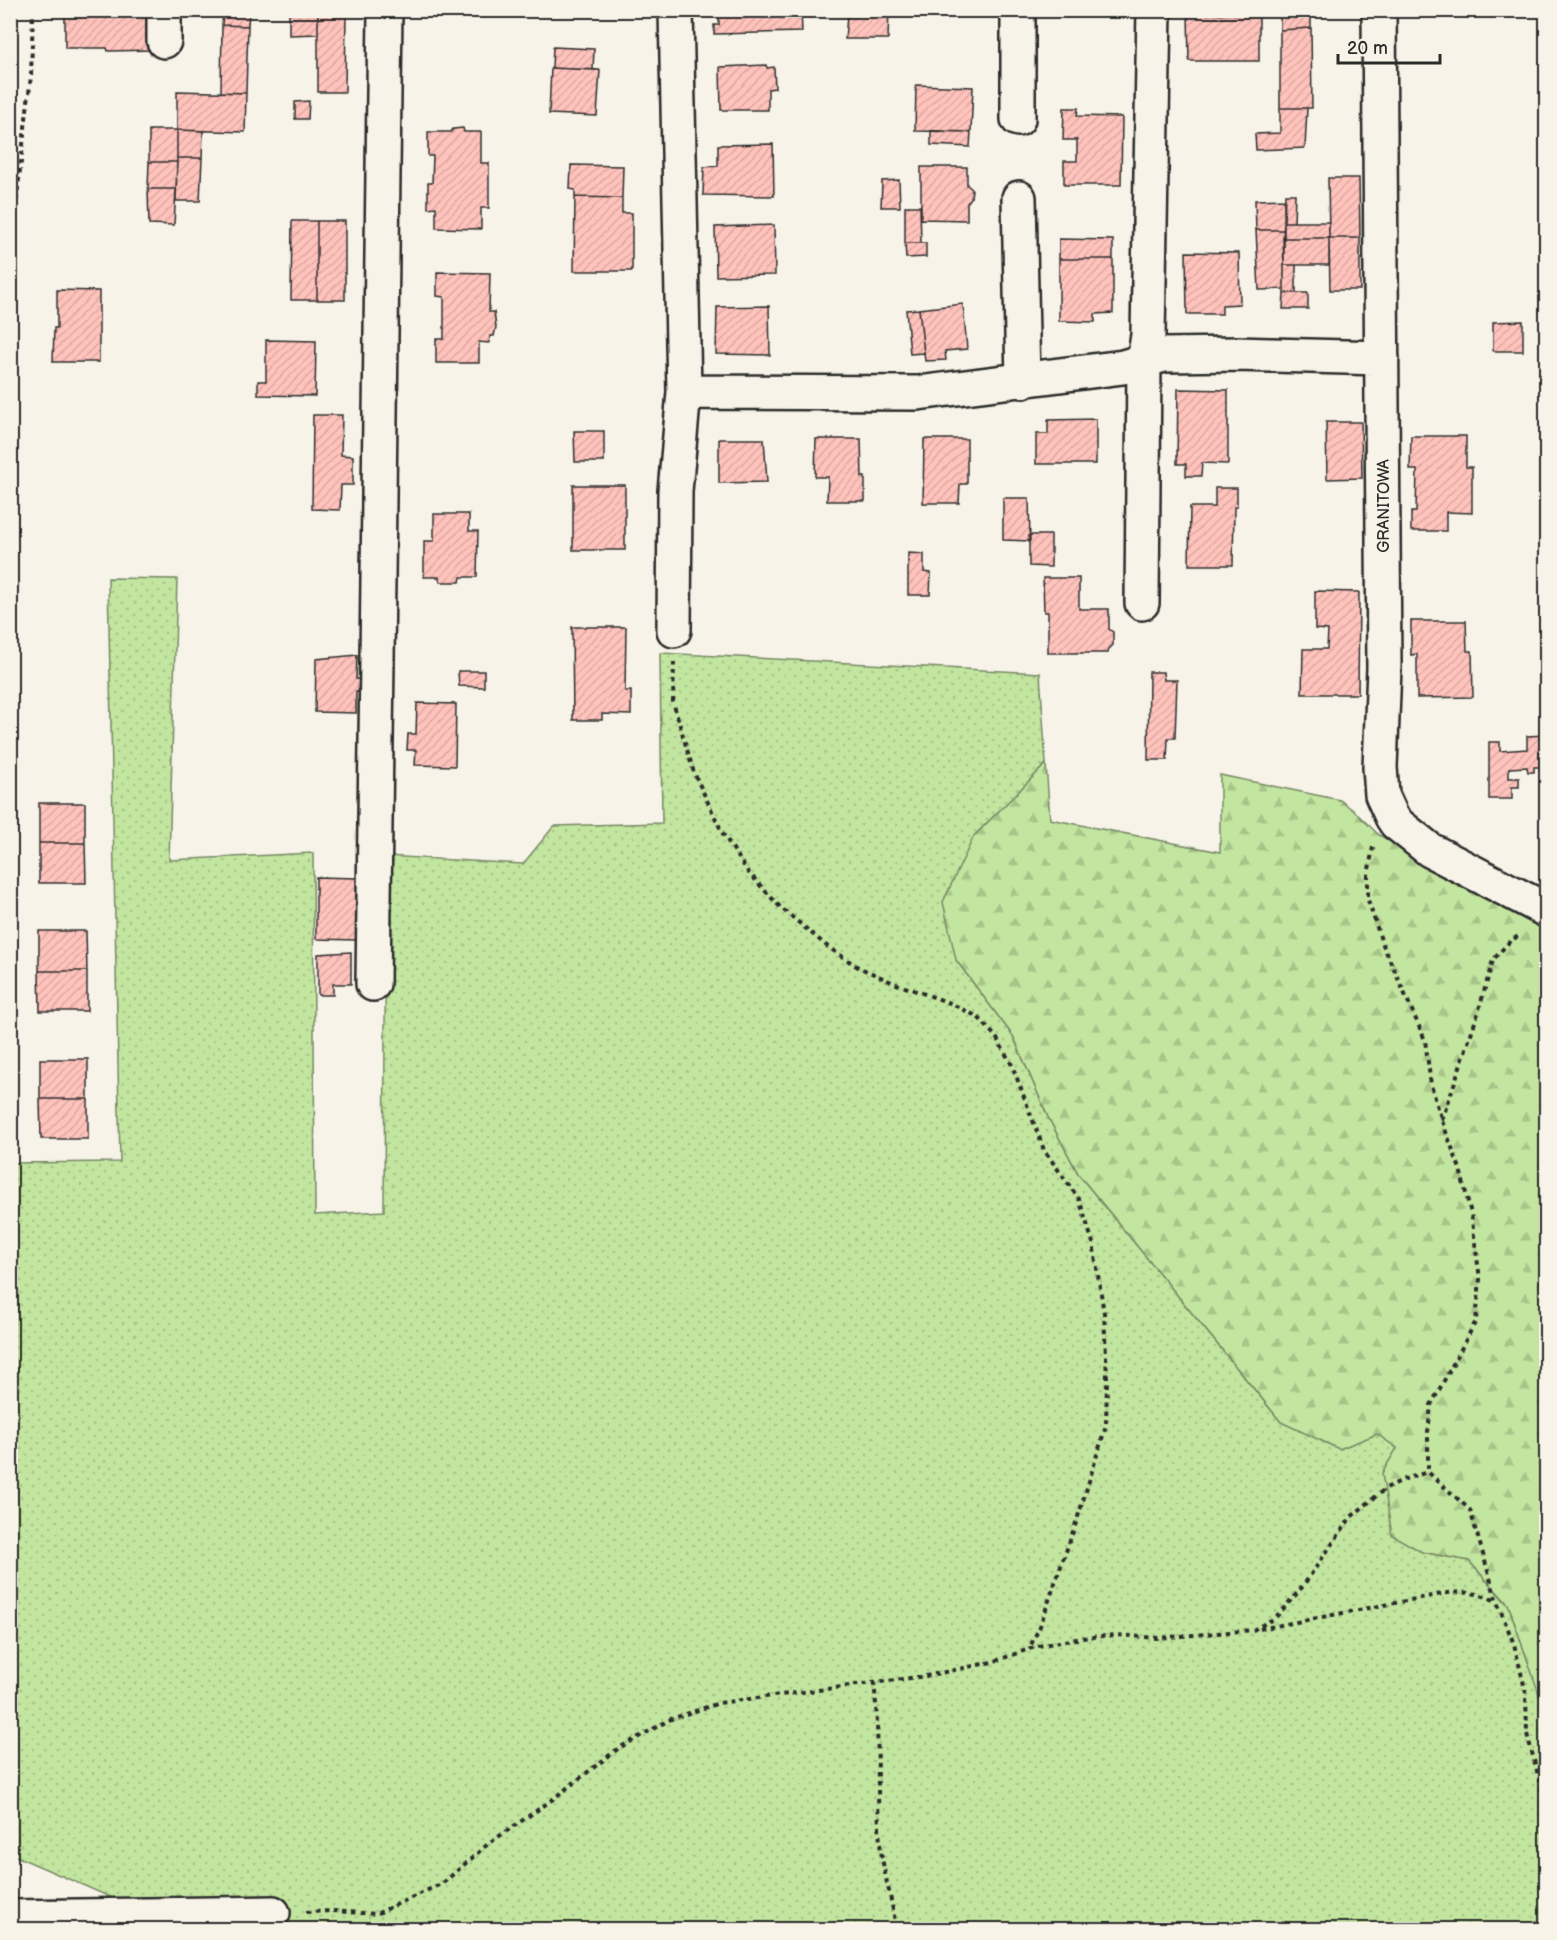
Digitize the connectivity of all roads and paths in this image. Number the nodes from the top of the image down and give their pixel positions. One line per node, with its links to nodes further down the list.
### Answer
1 (33, 10): 9 (path)
2 (385, 10): 18 (street)
3 (676, 10): 13 (street)
4 (1018, 10): 7 (street)
5 (1154, 10): 11 (street)
6 (1379, 10): 10 (street, GRANITOWA)
7 (1018, 119)
8 (1019, 198): 12 (street)
9 (10, 308)
10 (1382, 358): 11 (street); 16 (street, GRANITOWA)
11 (1144, 362): 12 (street); 14 (street)
12 (1023, 381): 13 (street)
13 (684, 392): 15 (street)
14 (1142, 603)
15 (674, 630): 23 (path)
16 (1392, 817): 17 (street, GRANITOWA); 19 (path)
17 (1546, 910): 19 (path)
18 (373, 984)
19 (1442, 1121): 20 (path)
20 (1428, 1473): 21 (path); 22 (path)
21 (1497, 1602): 22 (path); 25 (path)
22 (1253, 1630): 23 (path)
23 (1028, 1649): 24 (path)
24 (874, 1682): 26 (path); 28 (path)
25 (1546, 1817)
26 (273, 1913): 27 (street)
27 (10, 1917)
28 (896, 1929)

